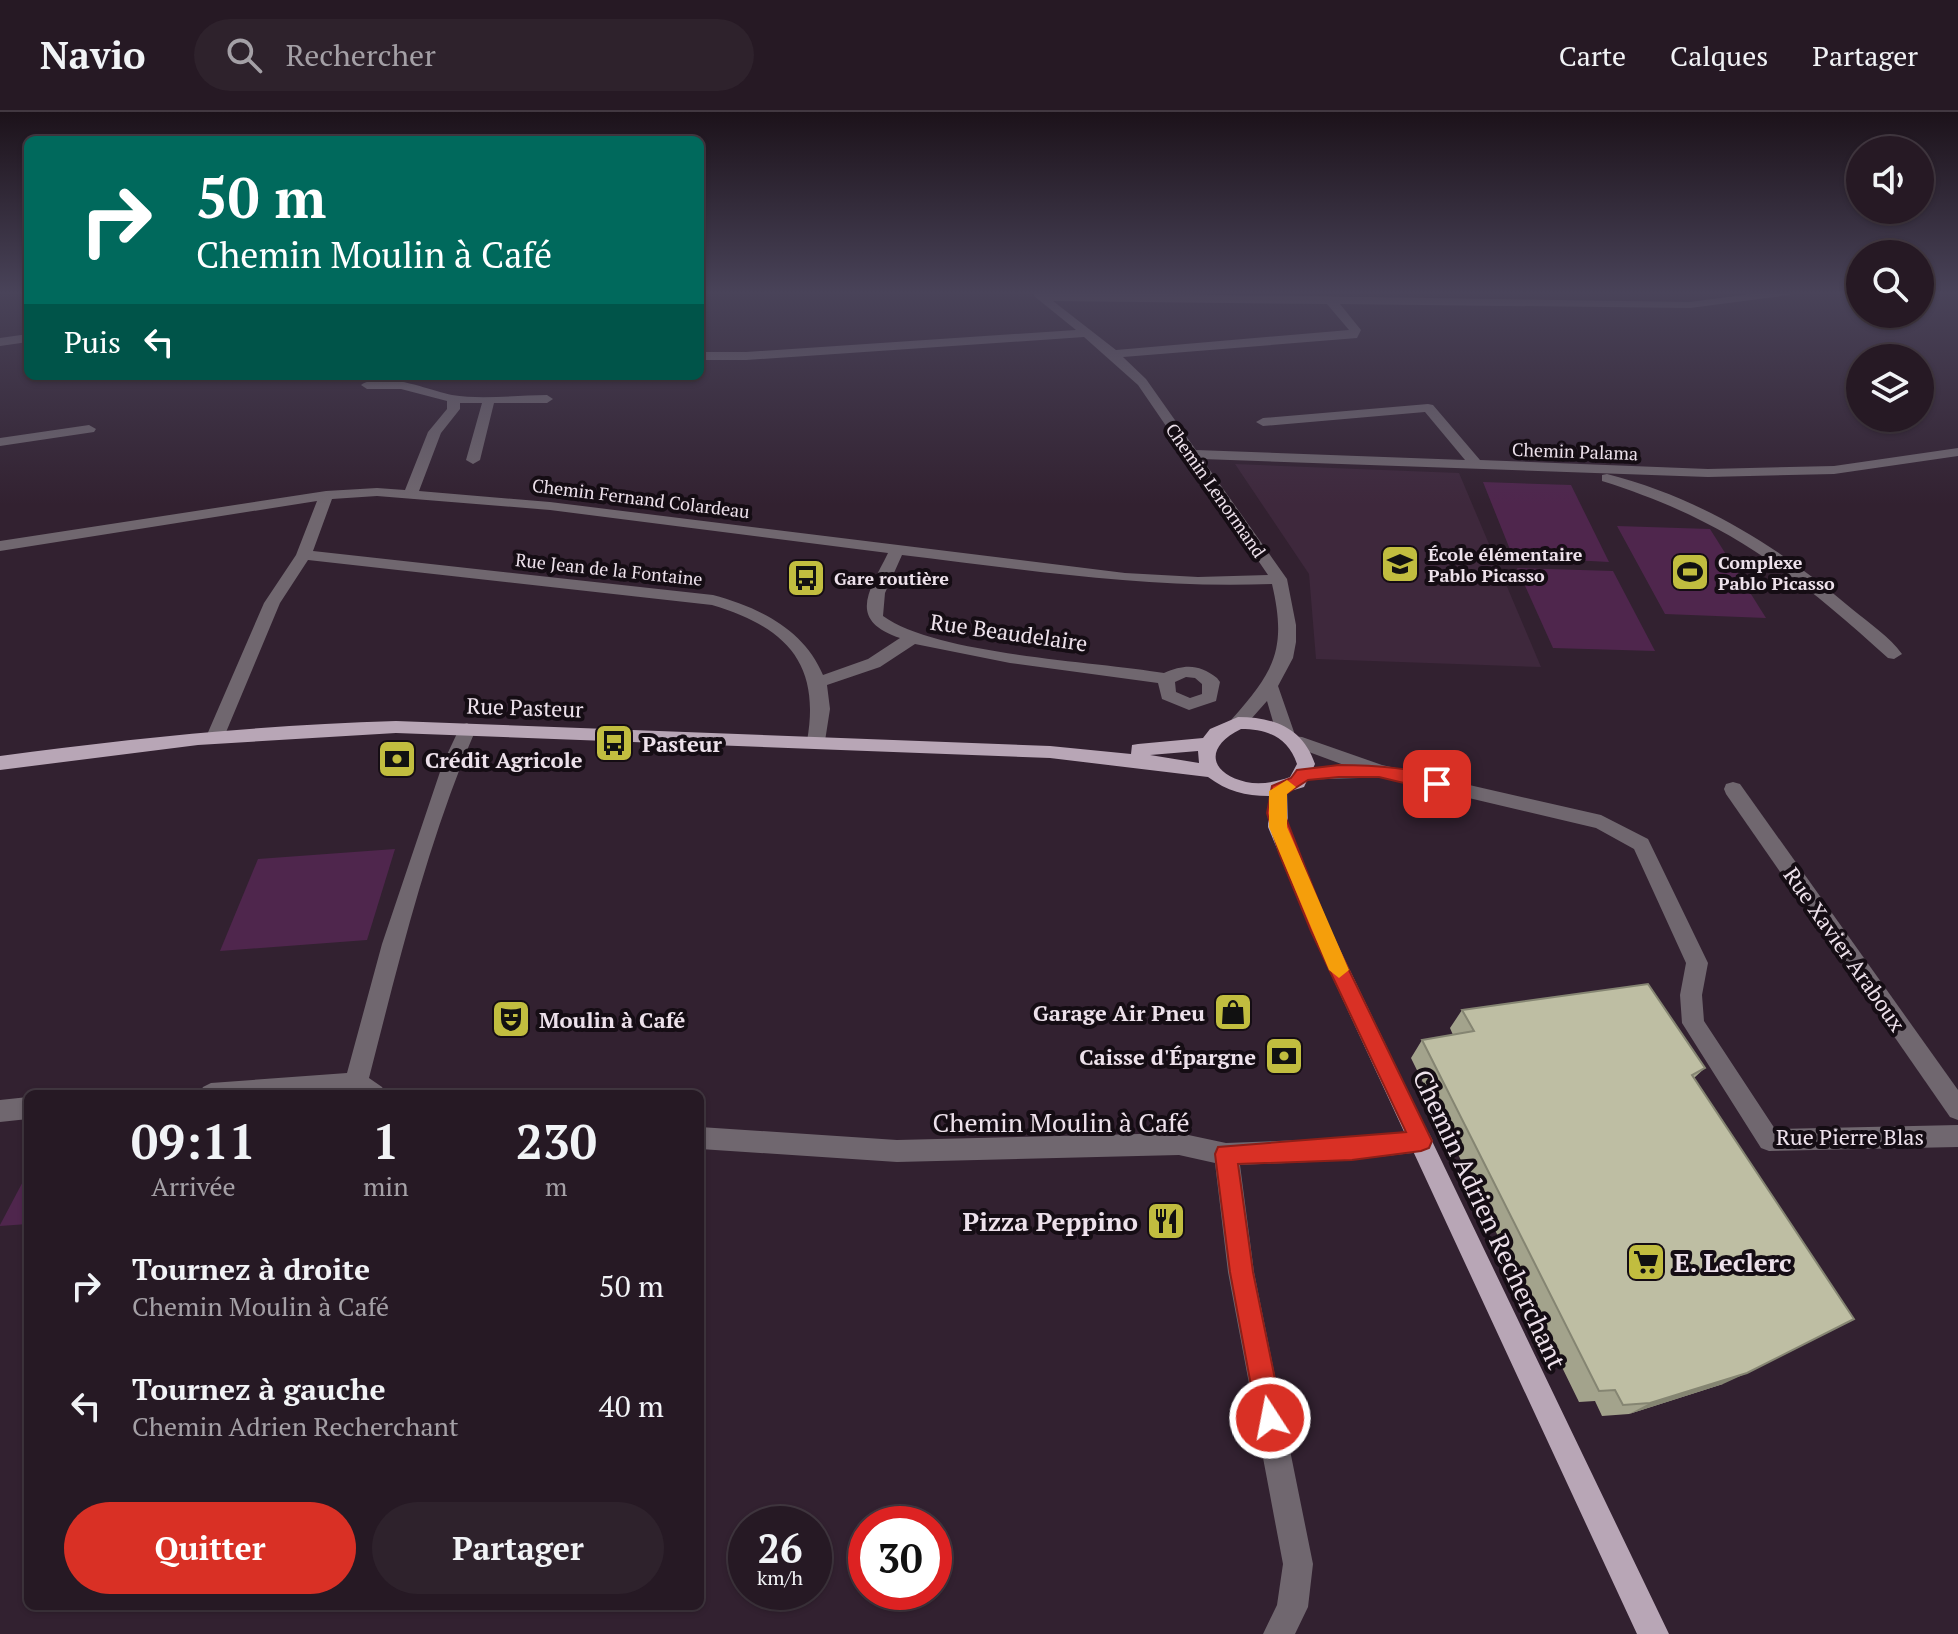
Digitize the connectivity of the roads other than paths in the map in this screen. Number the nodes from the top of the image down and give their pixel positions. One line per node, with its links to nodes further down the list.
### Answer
1 (1122, 363): 10 (street, Chemin Lenormand)
2 (367, 385): 3 (street)
3 (454, 399): 4 (street); 15 (street)
4 (489, 399): 5 (street); 11 (street)
5 (547, 399)
6 (1263, 422): 12 (street)
7 (89, 429): 8 (street)
8 (0, 442)
9 (1958, 452): 14 (street, Chemin Palama)
10 (1190, 454): 12 (street, Chemin Palama); 21 (street, Chemin Lenormand)
11 (473, 460)
12 (1477, 466): 13 (street, Chemin Palama)
13 (1576, 470): 14 (street, Chemin Palama); 17 (street)
14 (1655, 472): 17 (street)
15 (411, 494): 16 (street, Chemin Fernand Colardeau); 19 (street, Chemin Fernand Colardeau)
16 (326, 495): 18 (street, Chemin Fernand Colardeau); 20 (street)
17 (1667, 497): 23 (street)
18 (0, 546)
19 (897, 550): 21 (street, Chemin Fernand Colardeau); 22 (street, Rue Beaudelaire)
20 (304, 555): 25 (street, Rue Jean de la Fontaine); 29 (street)
21 (1279, 579): 26 (street, Chemin Lenormand)
22 (911, 639): 24 (street, Rue Beaudelaire); 25 (street)
23 (1894, 654)
24 (1166, 679)
25 (816, 683): 31 (street, Rue Jean de la Fontaine)
26 (1271, 688): 27 (street, Chemin Lenormand); 30 (street)
27 (1238, 723): 30 (main road); 32 (main road)
28 (467, 729): 29 (main road, Rue Pasteur); 31 (main road, Rue Pasteur); 42 (street)
29 (215, 737): 34 (main road, Rue Pasteur)
30 (1290, 737): 35 (street, Rue Pierre Blas); 37 (main road)
31 (816, 741): 33 (main road, Rue Pasteur)
32 (1207, 744): 33 (main road, Rue Pasteur); 36 (main road)
33 (1050, 752): 36 (main road, Rue Pasteur)
34 (0, 763)
35 (1379, 771): 37 (street, Rue Pierre Blas); 47 (street, Rue Pierre Blas)
36 (1215, 772): 39 (main road)
37 (1303, 775): 40 (main road)
38 (1733, 789): 45 (street, Rue Xavier Araboux)
39 (1247, 790): 40 (main road); 41 (main road, Chemin Adrien Recherchant)
40 (1278, 791): 41 (main road, Chemin Adrien Recherchant)
41 (1278, 827): 49 (main road, Chemin Adrien Recherchant)
42 (365, 1089): 43 (street)
43 (334, 1090)
44 (24, 1108): 46 (street)
45 (1958, 1109)
46 (0, 1111)
47 (1958, 1136)
48 (704, 1138): 50 (street, Chemin Moulin à Café)
49 (1421, 1141): 50 (street, Chemin Moulin à Café); 52 (main road, Chemin Adrien Recherchant)
50 (1226, 1154): 51 (street)
51 (1279, 1634)
52 (1653, 1634)

